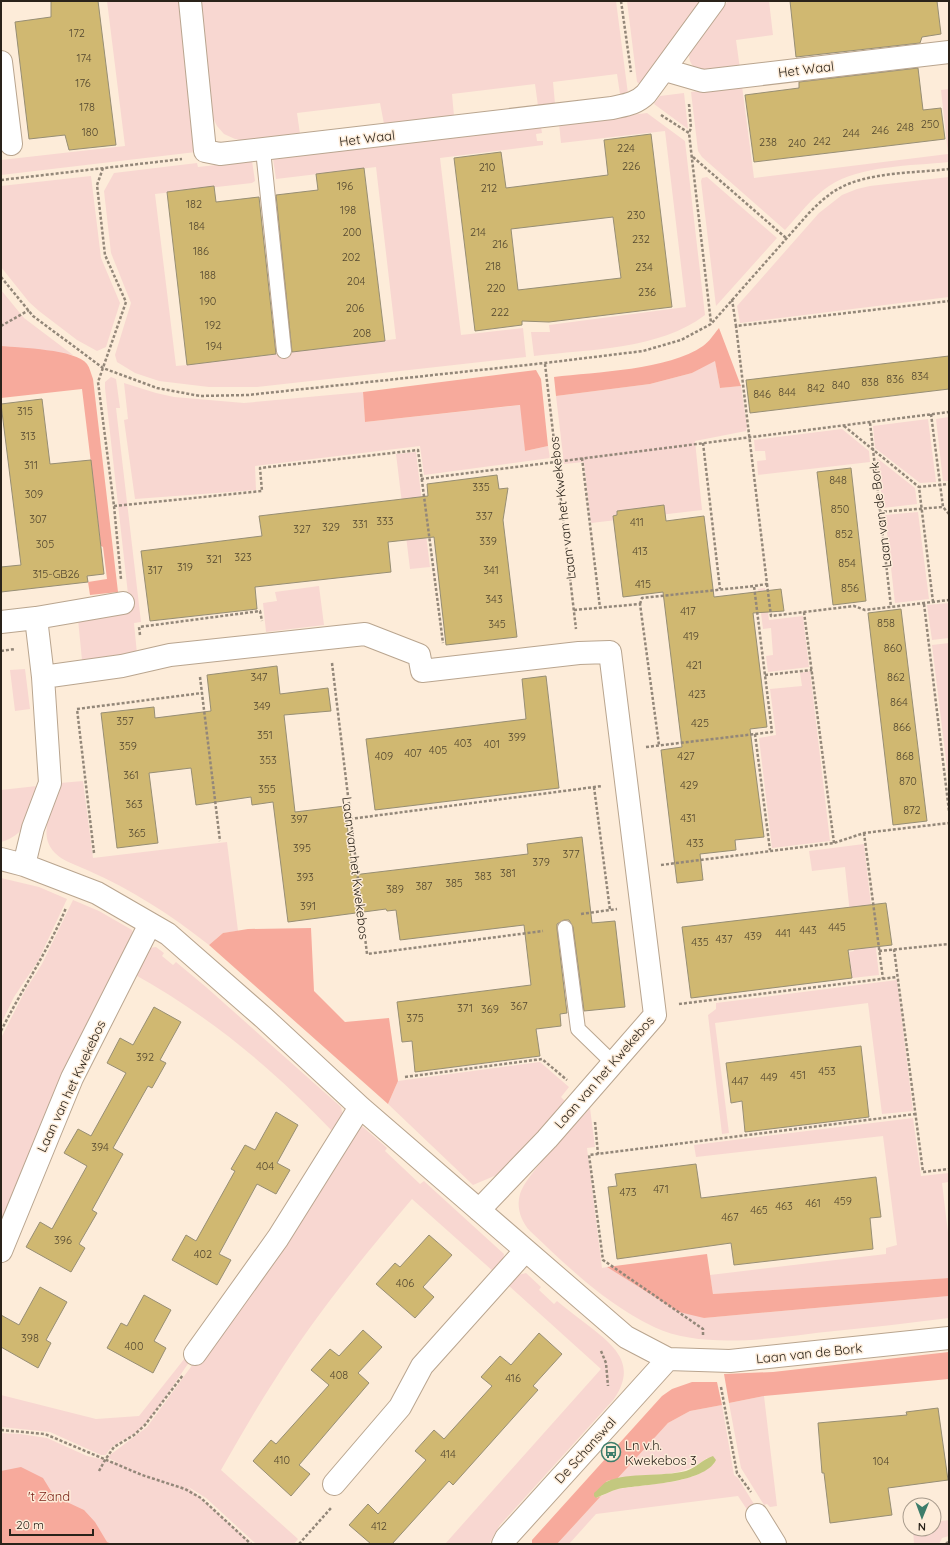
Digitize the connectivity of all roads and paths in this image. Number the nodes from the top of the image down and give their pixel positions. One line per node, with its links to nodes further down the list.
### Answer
1 (190, 1): 10 (street)
2 (621, 1): 7 (path)
3 (714, 1): 6 (street)
4 (949, 52): 6 (street, Het Waal)
5 (1, 62): 8 (street)
6 (665, 70): 7 (street)
7 (640, 101): 9 (street, Het Waal); 11 (path)
8 (11, 144)
9 (264, 150): 10 (street, Het Waal); 23 (lane)
10 (205, 151): 12 (path)
11 (692, 157): 15 (path); 20 (path)
12 (103, 168): 14 (path); 25 (path)
13 (949, 169): 15 (path)
14 (1, 180)
15 (786, 238): 17 (path)
16 (1, 276): 19 (path)
17 (732, 299): 20 (path); 22 (path)
18 (949, 301): 22 (path)
19 (29, 310): 21 (path); 25 (path)
20 (711, 324): 24 (path)
21 (1, 326)
22 (736, 326): 30 (path)
23 (284, 351)
24 (545, 364): 25 (path); 34 (path, Laan van het Kwekebos)
25 (103, 368): 39 (path)
26 (949, 412): 27 (path)
27 (931, 414): 28 (path); 37 (path)
28 (870, 422): 29 (path); 32 (path, Laan van de Bork)
29 (844, 426): 30 (path); 32 (path)
30 (749, 437): 31 (path); 44 (path)
31 (703, 443): 33 (path); 46 (path)
32 (872, 448): 38 (path); 42 (path, Laan van de Bork)
33 (582, 458): 34 (path); 53 (path, Laan van het Kwekebos)
34 (556, 460): 35 (path); 59 (path, Laan van het Kwekebos)
35 (421, 479): 39 (path); 60 (path)
36 (949, 484): 37 (path)
37 (940, 485): 38 (path); 41 (path)
38 (919, 487): 40 (path)
39 (114, 506): 49 (path)
40 (921, 507): 41 (path); 42 (path); 48 (path)
41 (942, 507): 43 (path)
42 (879, 512): 52 (path, Laan van de Bork)
43 (949, 514)
44 (767, 584): 45 (path); 54 (path)
45 (754, 586): 46 (path); 62 (path)
46 (720, 589): 51 (path)
47 (949, 600): 48 (path)
48 (933, 602): 50 (path)
49 (123, 603): 55 (street)
50 (924, 603): 52 (path); 69 (path)
51 (640, 604)
52 (891, 607): 54 (path)
53 (600, 608)
54 (804, 612): 61 (path)
55 (36, 618): 56 (street); 63 (street)
56 (1, 622)
57 (329, 638): 58 (street, Laan van het Kwekebos); 60 (street, Laan van het Kwekebos); 70 (path, Laan van het Kwekebos)
58 (197, 652): 63 (street, Laan van het Kwekebos); 64 (path)
59 (579, 653): 60 (street, Laan van het Kwekebos); 66 (street, Laan van het Kwekebos)
60 (447, 669)
61 (812, 670): 62 (path); 74 (path)
62 (765, 675): 65 (path)
63 (43, 677): 78 (street)
64 (202, 693): 73 (path); 76 (path)
65 (755, 734): 66 (path); 75 (path)
66 (622, 750): 67 (street, Laan van het Kwekebos)
67 (626, 783): 68 (path); 79 (street, Laan van het Kwekebos)
68 (594, 787): 70 (path); 82 (path)
69 (949, 812)
70 (350, 819): 84 (path, Laan van het Kwekebos)
71 (949, 823): 72 (path)
72 (864, 833): 74 (path); 87 (path)
73 (220, 841)
74 (834, 843): 75 (path)
75 (770, 850): 79 (path)
76 (94, 854)
77 (1, 859): 78 (street)
78 (24, 865): 80 (street)
79 (637, 869): 81 (street, Laan van het Kwekebos)
80 (76, 885): 83 (street); 91 (path)
81 (642, 905): 82 (path); 90 (street, Laan van het Kwekebos)
82 (610, 910): 84 (path)
83 (150, 924): 95 (street); 100 (street, Laan van het Kwekebos)
84 (565, 928): 92 (lane)
85 (949, 944): 86 (path)
86 (894, 949): 87 (path); 88 (path)
87 (879, 951): 89 (path)
88 (897, 977): 89 (path); 96 (path)
89 (883, 979): 90 (path)
90 (654, 1007): 92 (street, Laan van het Kwekebos)
91 (1, 1031)
92 (613, 1063): 94 (street, Laan van het Kwekebos)
93 (405, 1076): 94 (path)
94 (584, 1095): 97 (path); 99 (street, Laan van het Kwekebos)
95 (360, 1108): 99 (street); 104 (street)
96 (915, 1114): 97 (path); 98 (path)
97 (598, 1154): 106 (path)
98 (949, 1169)
99 (479, 1210): 101 (street)
100 (1, 1251)
101 (525, 1251): 105 (street); 112 (street)
102 (949, 1338): 106 (street, Laan van de Bork)
103 (596, 1347): 108 (path)
104 (195, 1354): 110 (path)
105 (668, 1359): 106 (street, Laan van de Bork); 108 (street, De Schanswal)
106 (701, 1360)
107 (721, 1385): 113 (path)
108 (624, 1407): 117 (street, De Schanswal)
109 (1, 1430): 110 (path)
110 (104, 1460): 111 (path); 115 (path)
111 (99, 1471)
112 (334, 1484): 116 (path)
113 (757, 1515): 118 (street)
114 (949, 1541): 119 (path)
115 (251, 1544)
116 (299, 1544)
117 (503, 1544)
118 (775, 1544)
119 (946, 1544)

